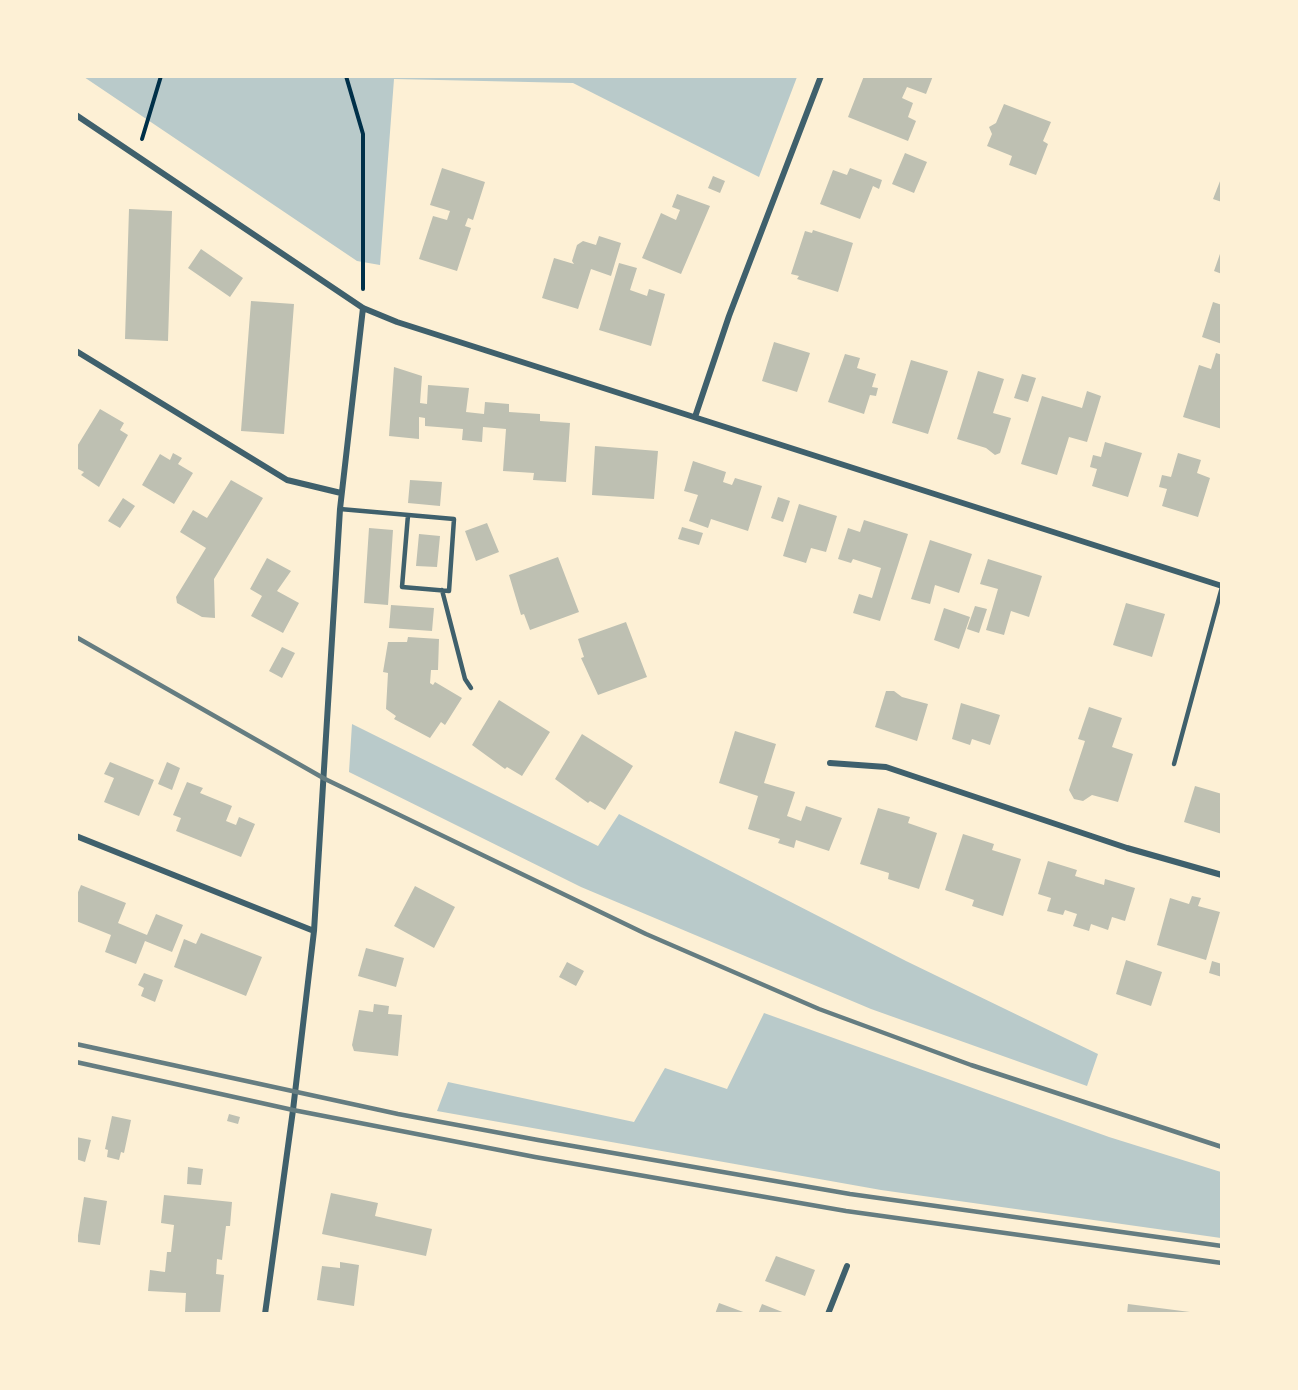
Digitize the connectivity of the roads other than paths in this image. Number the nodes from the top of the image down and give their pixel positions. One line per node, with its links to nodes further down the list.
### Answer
1 (821, 76): 5 (street)
2 (76, 115): 3 (street)
3 (363, 308): 5 (street); 6 (street)
4 (76, 351): 6 (street)
5 (695, 417): 9 (street)
6 (341, 493): 7 (street)
7 (340, 509): 8 (lane); 16 (street)
8 (408, 515): 10 (lane); 10 (lane)
9 (1221, 587): 13 (lane)
10 (442, 590): 11 (lane)
11 (471, 688)
12 (830, 763): 15 (street)
13 (1174, 764)
14 (76, 836): 16 (street)
15 (1221, 875)
16 (314, 931): 18 (street)
17 (847, 1266): 19 (street)
18 (265, 1314)
19 (828, 1314)

